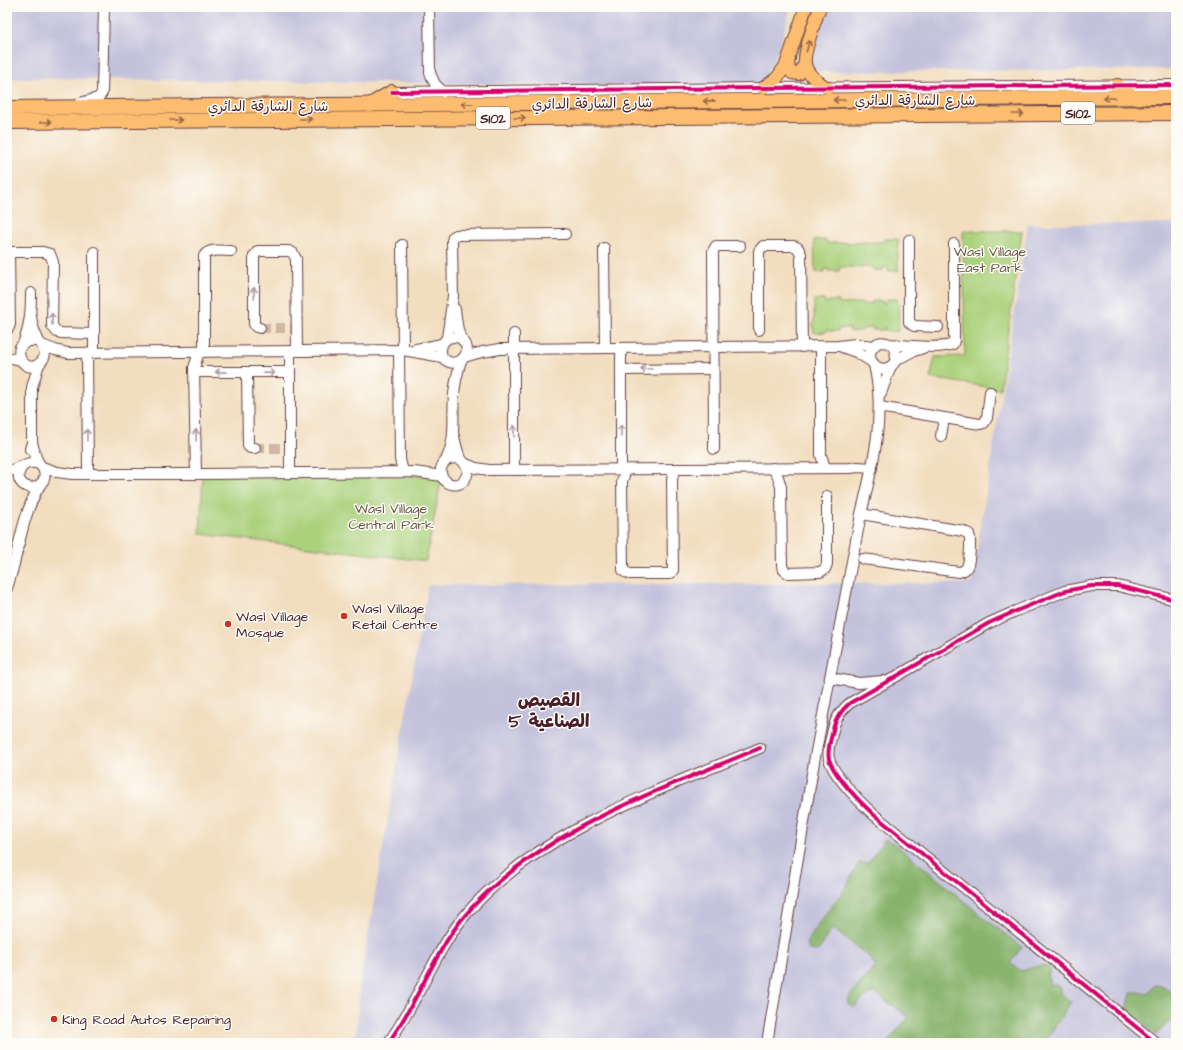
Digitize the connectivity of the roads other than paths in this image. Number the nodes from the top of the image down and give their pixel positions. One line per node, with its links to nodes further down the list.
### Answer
1 (104, 7): 18 (street)
2 (429, 7): 7 (street)
3 (806, 7): 5 (main road)
4 (820, 7): 6 (main road, one-way to 4)
5 (790, 57): 6 (main road); 10 (main road)
6 (805, 63): 11 (main road)
7 (430, 73): 13 (street); 14 (street)
8 (1176, 85): 9 (street)
9 (1117, 86): 11 (street); 15 (highway)
10 (763, 88): 11 (street); 14 (street)
11 (828, 88)
12 (392, 92): 13 (street); 17 (highway)
13 (414, 92): 14 (street)
14 (443, 92)
15 (1135, 98): 16 (highway, شارع الشارقة الدائري / S102); 17 (highway, شارع الشارقة الدائري / S102, one-way to 17)
16 (1176, 98)
17 (370, 105): 18 (highway, شارع الشارقة الدائري / S102)
18 (73, 107): 19 (highway, شارع الشارقة الدائري / S102)
19 (7, 108)
20 (1176, 113): 21 (highway, شارع الشارقة الدائري / S102, one-way to 20)
21 (7, 122)
22 (565, 234): 32 (street)
23 (909, 240): 34 (street)
24 (954, 244): 50 (street)
25 (402, 245): 54 (street)
26 (740, 246): 48 (street)
27 (604, 248): 51 (street)
28 (231, 251): 58 (street)
29 (8, 252): 36 (street); 38 (street, one-way to 29)
30 (94, 252): 38 (street)
31 (31, 293): 33 (street)
32 (453, 296): 40 (street); 41 (street)
33 (31, 316): 42 (street); 44 (street)
34 (938, 327)
35 (260, 328): 57 (street, one-way to 57)
36 (7, 330)
37 (759, 330): 49 (street)
38 (94, 334): 60 (street)
39 (514, 334): 55 (street)
40 (444, 341): 41 (street); 54 (street); 62 (street)
41 (463, 341): 53 (street); 63 (street)
42 (41, 344): 44 (street); 59 (street); 65 (street)
43 (890, 344): 47 (street); 50 (street); 66 (street)
44 (21, 345): 56 (street); 64 (street)
45 (821, 346): 46 (street); 49 (street); 88 (street)
46 (838, 346): 47 (street); 67 (street)
47 (874, 346): 67 (street)
48 (713, 347): 49 (street); 52 (street); 68 (street)
49 (802, 347)
50 (927, 347): 66 (street)
51 (604, 348): 52 (street); 55 (street)
52 (621, 348): 69 (street)
53 (500, 349): 55 (street); 63 (street)
54 (401, 350): 57 (street); 62 (street); 95 (street)
55 (514, 350): 91 (street, one-way to 55)
56 (7, 351)
57 (294, 351): 58 (street); 71 (street)
58 (202, 352): 60 (street); 70 (street)
59 (68, 353): 60 (street); 65 (street)
60 (91, 353): 99 (street, one-way to 60)
61 (7, 357): 64 (street)
62 (444, 358): 63 (street); 75 (street)
63 (463, 359): 75 (street)
64 (22, 361): 65 (street); 73 (street)
65 (41, 363): 73 (street)
66 (893, 363): 67 (street); 76 (street)
67 (873, 364): 76 (street)
68 (713, 369): 69 (street, one-way to 69); 82 (street)
69 (621, 370): 92 (street, one-way to 69)
70 (194, 372): 72 (street, one-way to 70); 100 (street, one-way to 70)
71 (290, 372): 72 (street, one-way to 71); 97 (street)
72 (247, 373): 81 (street)
73 (32, 387): 80 (street)
74 (990, 392): 77 (street)
75 (454, 395): 78 (street)
76 (879, 403): 77 (street); 93 (street)
77 (944, 418): 79 (street)
78 (454, 436): 83 (street); 84 (street)
79 (941, 436)
80 (32, 442): 85 (street); 86 (street)
81 (255, 448)
82 (714, 449)
83 (463, 461): 84 (street); 90 (street); 103 (street)
84 (443, 464): 96 (street); 101 (street)
85 (23, 465): 86 (street); 94 (street); 104 (street)
86 (40, 465): 98 (street); 105 (street)
87 (773, 468): 88 (street); 89 (street); 106 (street)
88 (824, 468): 93 (street)
89 (674, 469): 92 (street); 92 (street)
90 (489, 470): 91 (street); 103 (street)
91 (514, 470): 92 (street)
92 (624, 470)
93 (872, 470): 107 (street)
94 (7, 472)
95 (403, 472): 96 (street); 97 (street)
96 (414, 472): 101 (street)
97 (290, 473): 100 (street)
98 (72, 474): 99 (street); 105 (street)
99 (88, 474): 100 (street)
100 (196, 474)
101 (442, 476): 103 (street)
102 (7, 478): 104 (street)
103 (465, 479)
104 (21, 483): 105 (street); 108 (street)
105 (41, 484): 108 (street)
106 (827, 496)
107 (861, 514): 109 (street); 112 (street)
108 (26, 517): 110 (street)
109 (863, 559)
110 (7, 588)
111 (1176, 600): 113 (street)
112 (830, 678): 113 (street); 116 (street)
113 (889, 680): 117 (street)
114 (760, 748): 115 (street)
115 (388, 1043)
116 (767, 1043)
117 (1156, 1043)

